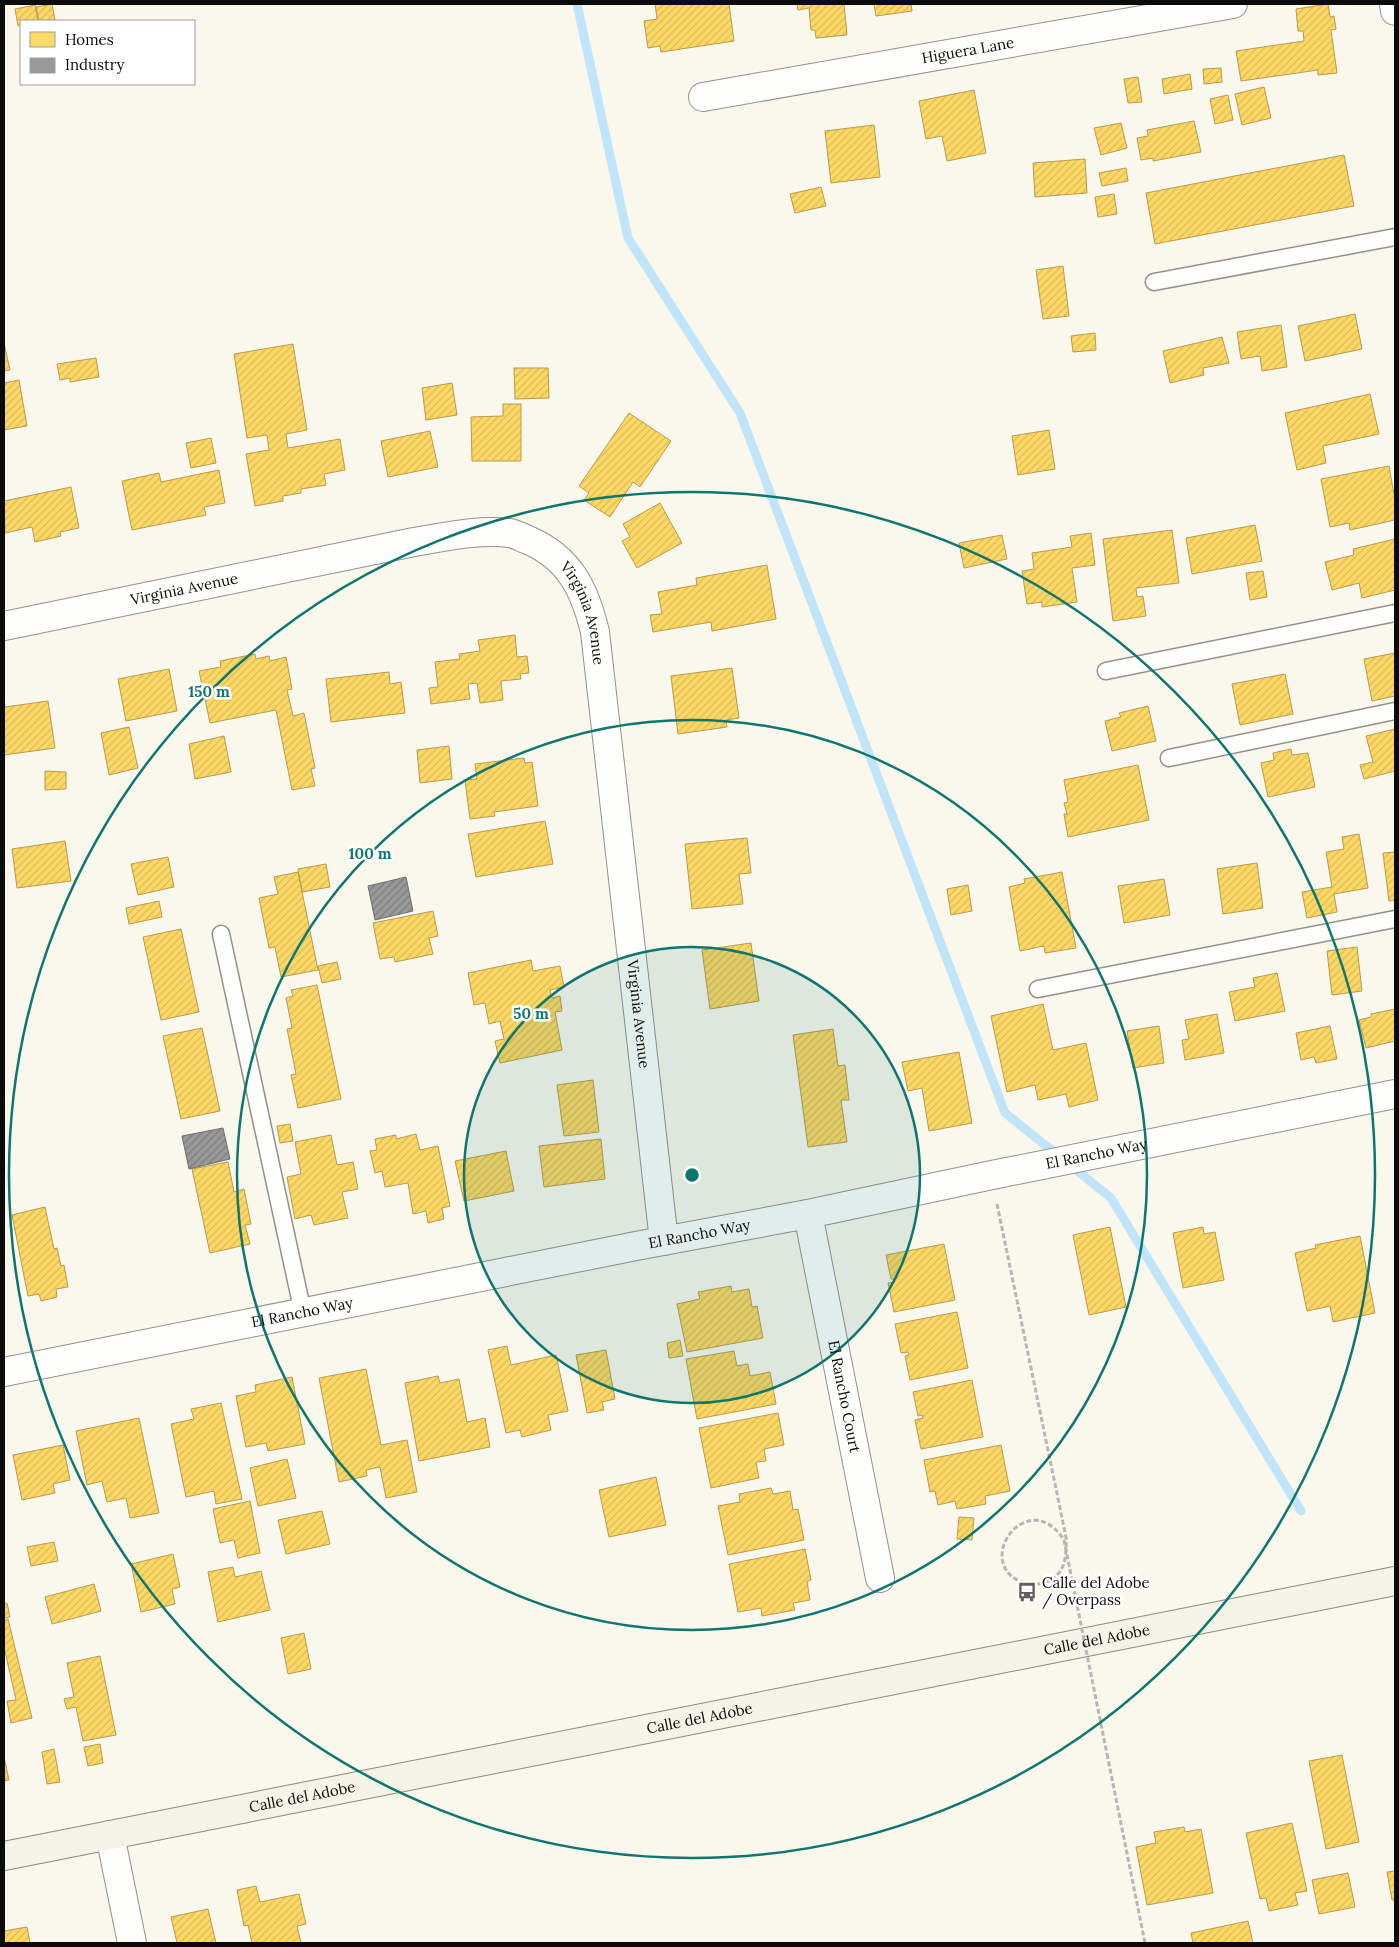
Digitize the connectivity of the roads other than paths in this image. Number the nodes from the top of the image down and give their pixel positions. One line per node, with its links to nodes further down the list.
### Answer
1 (1233, 4): 4 (street, Higuera Lane)
2 (1394, 4): 3 (street)
3 (1395, 11)
4 (703, 97)
5 (1395, 237): 6 (lane)
6 (1154, 282)
7 (1395, 613): 9 (lane)
8 (4, 626): 17 (street, Virginia Avenue)
9 (1106, 671)
10 (1395, 711): 11 (lane)
11 (1169, 758)
12 (1395, 919): 14 (lane)
13 (221, 934): 18 (lane)
14 (1038, 989)
15 (1395, 1094): 16 (street, El Rancho Way)
16 (808, 1214): 17 (street, El Rancho Way); 20 (street, El Rancho Court)
17 (664, 1241): 18 (street, El Rancho Way)
18 (303, 1312): 19 (street, El Rancho Way)
19 (4, 1372)
20 (880, 1578)
21 (1395, 1581): 22 (street, Calle del Adobe)
22 (110, 1836): 23 (street, Calle del Adobe); 24 (street)
23 (4, 1856)
24 (132, 1943)

